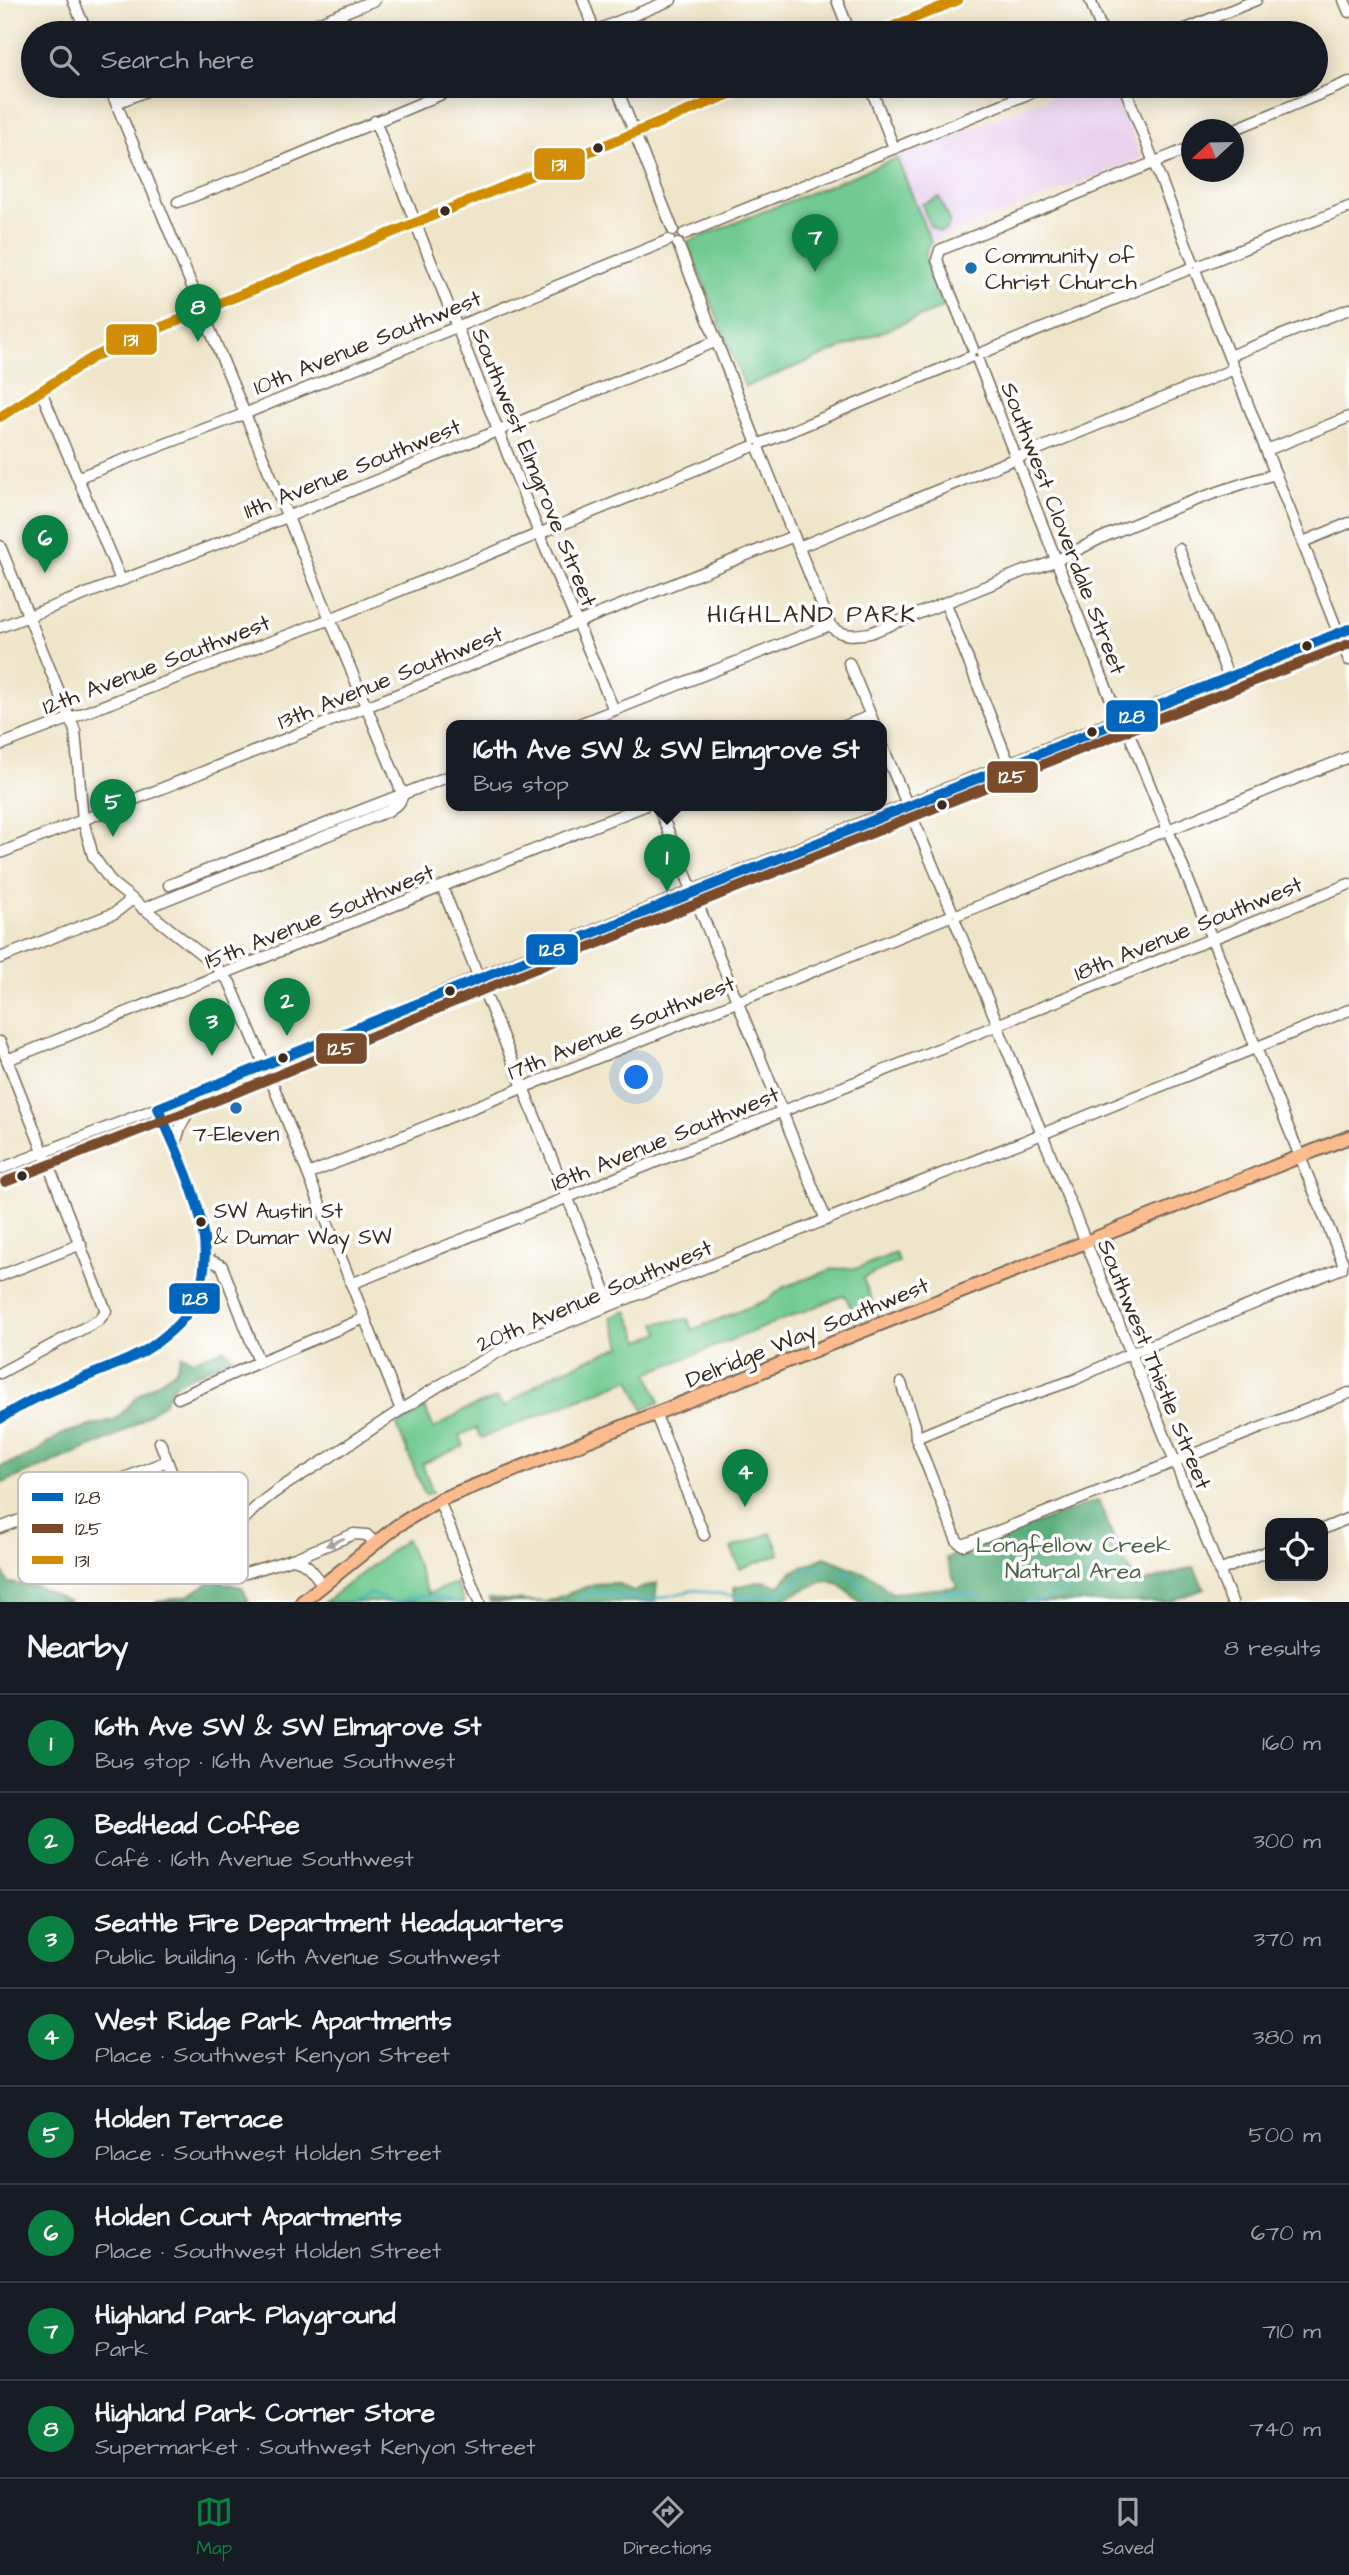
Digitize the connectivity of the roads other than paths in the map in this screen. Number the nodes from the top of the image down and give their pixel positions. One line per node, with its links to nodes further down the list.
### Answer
1 (73, 0): 12 (street)
2 (375, 0): 11 (street)
3 (583, 0): 15 (street)
4 (671, 0): 16 (street)
5 (836, 0): 17 (street)
6 (958, 0): 18 (street)
7 (1090, 0): 19 (street)
8 (1256, 0): 20 (street)
9 (1345, 0): 10 (street)
10 (1349, 12)
11 (335, 17): 13 (street); 14 (street)
12 (82, 21)
13 (324, 21)
14 (336, 21)
15 (589, 21)
16 (621, 21)
17 (845, 21)
18 (906, 21)
19 (1098, 21)
20 (1205, 21)
21 (1349, 82): 22 (street)
22 (1328, 91)
23 (114, 98): 32 (street)
24 (129, 98): 32 (street)
25 (432, 98): 33 (street)
26 (621, 98): 35 (street)
27 (720, 98): 35 (street)
28 (875, 98): 36 (street)
29 (1017, 98): 36 (street, 10th Avenue Southwest)
30 (1129, 98): 38 (street)
31 (1310, 98): 34 (street)
32 (116, 103): 45 (street)
33 (375, 121): 39 (street); 41 (street, Southwest Elmgrove Street)
34 (1244, 125)
35 (635, 133): 41 (street); 42 (street)
36 (894, 148): 42 (street, 10th Avenue Southwest)
37 (1181, 152): 38 (street)
38 (1154, 163): 43 (street); 48 (street, Southwest Cloverdale Street)
39 (178, 202)
40 (1349, 207): 43 (street, 12th Avenue Southwest)
41 (416, 222): 45 (street); 46 (street, Southwest Elmgrove Street)
42 (676, 237): 46 (street, 10th Avenue Southwest); 47 (street)
43 (1194, 267): 48 (street, 12th Avenue Southwest); 49 (street)
44 (1349, 309): 49 (street)
45 (201, 312): 51 (street); 52 (street)
46 (457, 326): 52 (street, 10th Avenue Southwest); 55 (street, Southwest Elmgrove Street)
47 (717, 341): 55 (street, 11th Avenue Southwest); 56 (street)
48 (976, 355): 56 (street, 12th Avenue Southwest); 58 (street, Southwest Cloverdale Street)
49 (1229, 356): 50 (street)
50 (1234, 369): 57 (street); 58 (street)
51 (41, 391): 53 (street); 60 (street)
52 (244, 414): 60 (street, 10th Avenue Southwest); 61 (street)
53 (0, 417)
54 (1349, 417): 57 (street)
55 (498, 429): 61 (street, 11th Avenue Southwest); 63 (street, Southwest Elmgrove Street)
56 (757, 445): 63 (street, 12th Avenue Southwest); 64 (street)
57 (1267, 450): 59 (street)
58 (1016, 460): 67 (street); 69 (street, Southwest Cloverdale Street)
59 (1276, 474): 65 (street); 69 (street)
60 (79, 477): 70 (street)
61 (287, 517): 70 (street, 11th Avenue Southwest); 73 (street)
62 (1349, 523): 65 (street)
63 (539, 533): 73 (street, 12th Avenue Southwest); 74 (street, Southwest Elmgrove Street)
64 (794, 536): 67 (street); 74 (street, 13th Avenue Southwest)
65 (1303, 542): 77 (street)
66 (0, 546): 72 (street)
67 (799, 547): 75 (street)
68 (1179, 549): 80 (street)
69 (1056, 562): 71 (street); 84 (street, Southwest Cloverdale Street)
70 (121, 580): 72 (street, 11th Avenue Southwest)
71 (946, 604): 75 (street); 90 (street)
72 (29, 615): 76 (street, 11th Avenue Southwest); 83 (street)
73 (330, 619): 81 (street); 83 (street, 12th Avenue Southwest)
74 (578, 623): 81 (street, 13th Avenue Southwest); 82 (street, Southwest Elmgrove Street)
75 (830, 625): 82 (street)
76 (0, 626)
77 (1344, 631): 78 (street); 80 (street)
78 (1349, 660)
79 (849, 663): 86 (street)
80 (1228, 676): 84 (street)
81 (366, 707): 92 (street); 96 (street, 13th Avenue Southwest)
82 (614, 709): 85 (street)
83 (71, 717): 87 (street, 12th Avenue Southwest); 96 (street)
84 (1120, 719): 90 (street); 97 (street, Southwest Cloverdale Street)
85 (588, 720)
86 (872, 720)
87 (0, 745)
88 (887, 756): 93 (street, Southwest Thistle Street)
89 (1349, 757): 97 (street, 17th Avenue Southwest)
90 (1009, 764): 93 (street)
91 (446, 777): 92 (street)
92 (402, 795): 100 (street); 104 (street)
93 (908, 804): 102 (street); 105 (street, Southwest Thistle Street)
94 (632, 811): 101 (street, 15th Avenue Southwest)
95 (660, 811): 102 (street)
96 (83, 820): 98 (street, 13th Avenue Southwest); 103 (street)
97 (1168, 830): 105 (street, 17th Avenue Southwest); 106 (street, Southwest Cloverdale Street)
98 (0, 853)
99 (1349, 884): 106 (street, 18th Avenue Southwest)
100 (169, 885)
101 (442, 887): 108 (street, 15th Avenue Southwest); 109 (street)
102 (693, 891): 109 (street); 110 (street)
103 (131, 900): 104 (street); 107 (street)
104 (143, 909): 108 (street)
105 (953, 916): 110 (street, 17th Avenue Southwest); 112 (street, Southwest Thistle Street)
106 (1212, 939): 112 (street, 18th Avenue Southwest); 114 (street, Southwest Cloverdale Street)
107 (0, 958)
108 (224, 974): 115 (street, 15th Avenue Southwest); 116 (street)
109 (480, 976): 116 (street); 118 (street)
110 (738, 1001): 118 (street, 17th Avenue Southwest); 120 (street)
111 (1349, 1010): 114 (street, 20th Avenue Southwest)
112 (998, 1025): 120 (street, 18th Avenue Southwest); 121 (street, Southwest Thistle Street)
113 (0, 1042): 115 (street)
114 (1256, 1047): 121 (street, 20th Avenue Southwest); 125 (street, Southwest Cloverdale Street)
115 (7, 1060): 124 (street)
116 (265, 1065): 117 (street); 127 (street)
117 (225, 1082): 119 (street); 123 (street)
118 (524, 1087): 127 (street, 17th Avenue Southwest); 128 (street)
119 (158, 1108): 123 (street); 124 (street)
120 (782, 1111): 128 (street, 18th Avenue Southwest); 129 (street)
121 (1042, 1134): 129 (street, 20th Avenue Southwest); 130 (street, Southwest Thistle Street)
122 (1349, 1137): 125 (main road, Delridge Way Southwest)
123 (175, 1149): 132 (street)
124 (44, 1152): 126 (street); 131 (street)
125 (1301, 1157): 130 (main road, Delridge Way Southwest); 133 (street, Southwest Cloverdale Street)
126 (0, 1169)
127 (308, 1174): 135 (street)
128 (568, 1198): 135 (street, 18th Avenue Southwest); 136 (street)
129 (826, 1220): 136 (street, 20th Avenue Southwest)
130 (1086, 1242): 138 (street, Southwest Thistle Street); 145 (main road, Delridge Way Southwest)
131 (81, 1244): 134 (street); 140 (street)
132 (206, 1259): 139 (street); 146 (street)
133 (1346, 1268): 138 (street)
134 (0, 1276)
135 (351, 1284): 137 (street)
136 (611, 1306): 144 (street, 20th Avenue Southwest)
137 (365, 1318): 139 (street); 144 (street)
138 (1130, 1354): 147 (street); 150 (street, Southwest Thistle Street)
139 (259, 1362): 143 (street)
140 (0, 1373)
141 (901, 1383): 147 (street)
142 (1349, 1393): 150 (street)
143 (178, 1398)
144 (401, 1410): 154 (street, 20th Avenue Southwest)
145 (656, 1415): 153 (main road, Delridge Way Southwest); 159 (street)
146 (0, 1419)
147 (916, 1438): 150 (street)
148 (160, 1442): 149 (street)
149 (167, 1461): 151 (street); 152 (street)
150 (1174, 1463): 163 (street, Southwest Thistle Street)
151 (140, 1472)
152 (171, 1472)
153 (439, 1500): 160 (main road, Delridge Way Southwest); 167 (street)
154 (248, 1516)
155 (1349, 1518): 157 (street)
156 (18, 1521): 158 (street)
157 (1328, 1527)
158 (0, 1528)
159 (704, 1535)
160 (375, 1543): 162 (street, one-way to 162); 165 (main road, Delridge Way Southwest)
161 (1265, 1552): 163 (street)
162 (292, 1559): 164 (street); 165 (street)
163 (1219, 1571): 168 (street, Southwest Thistle Street)
164 (248, 1572)
165 (323, 1585): 166 (main road, Delridge Way Southwest)
166 (302, 1602)
167 (479, 1602)
168 (1232, 1602)

